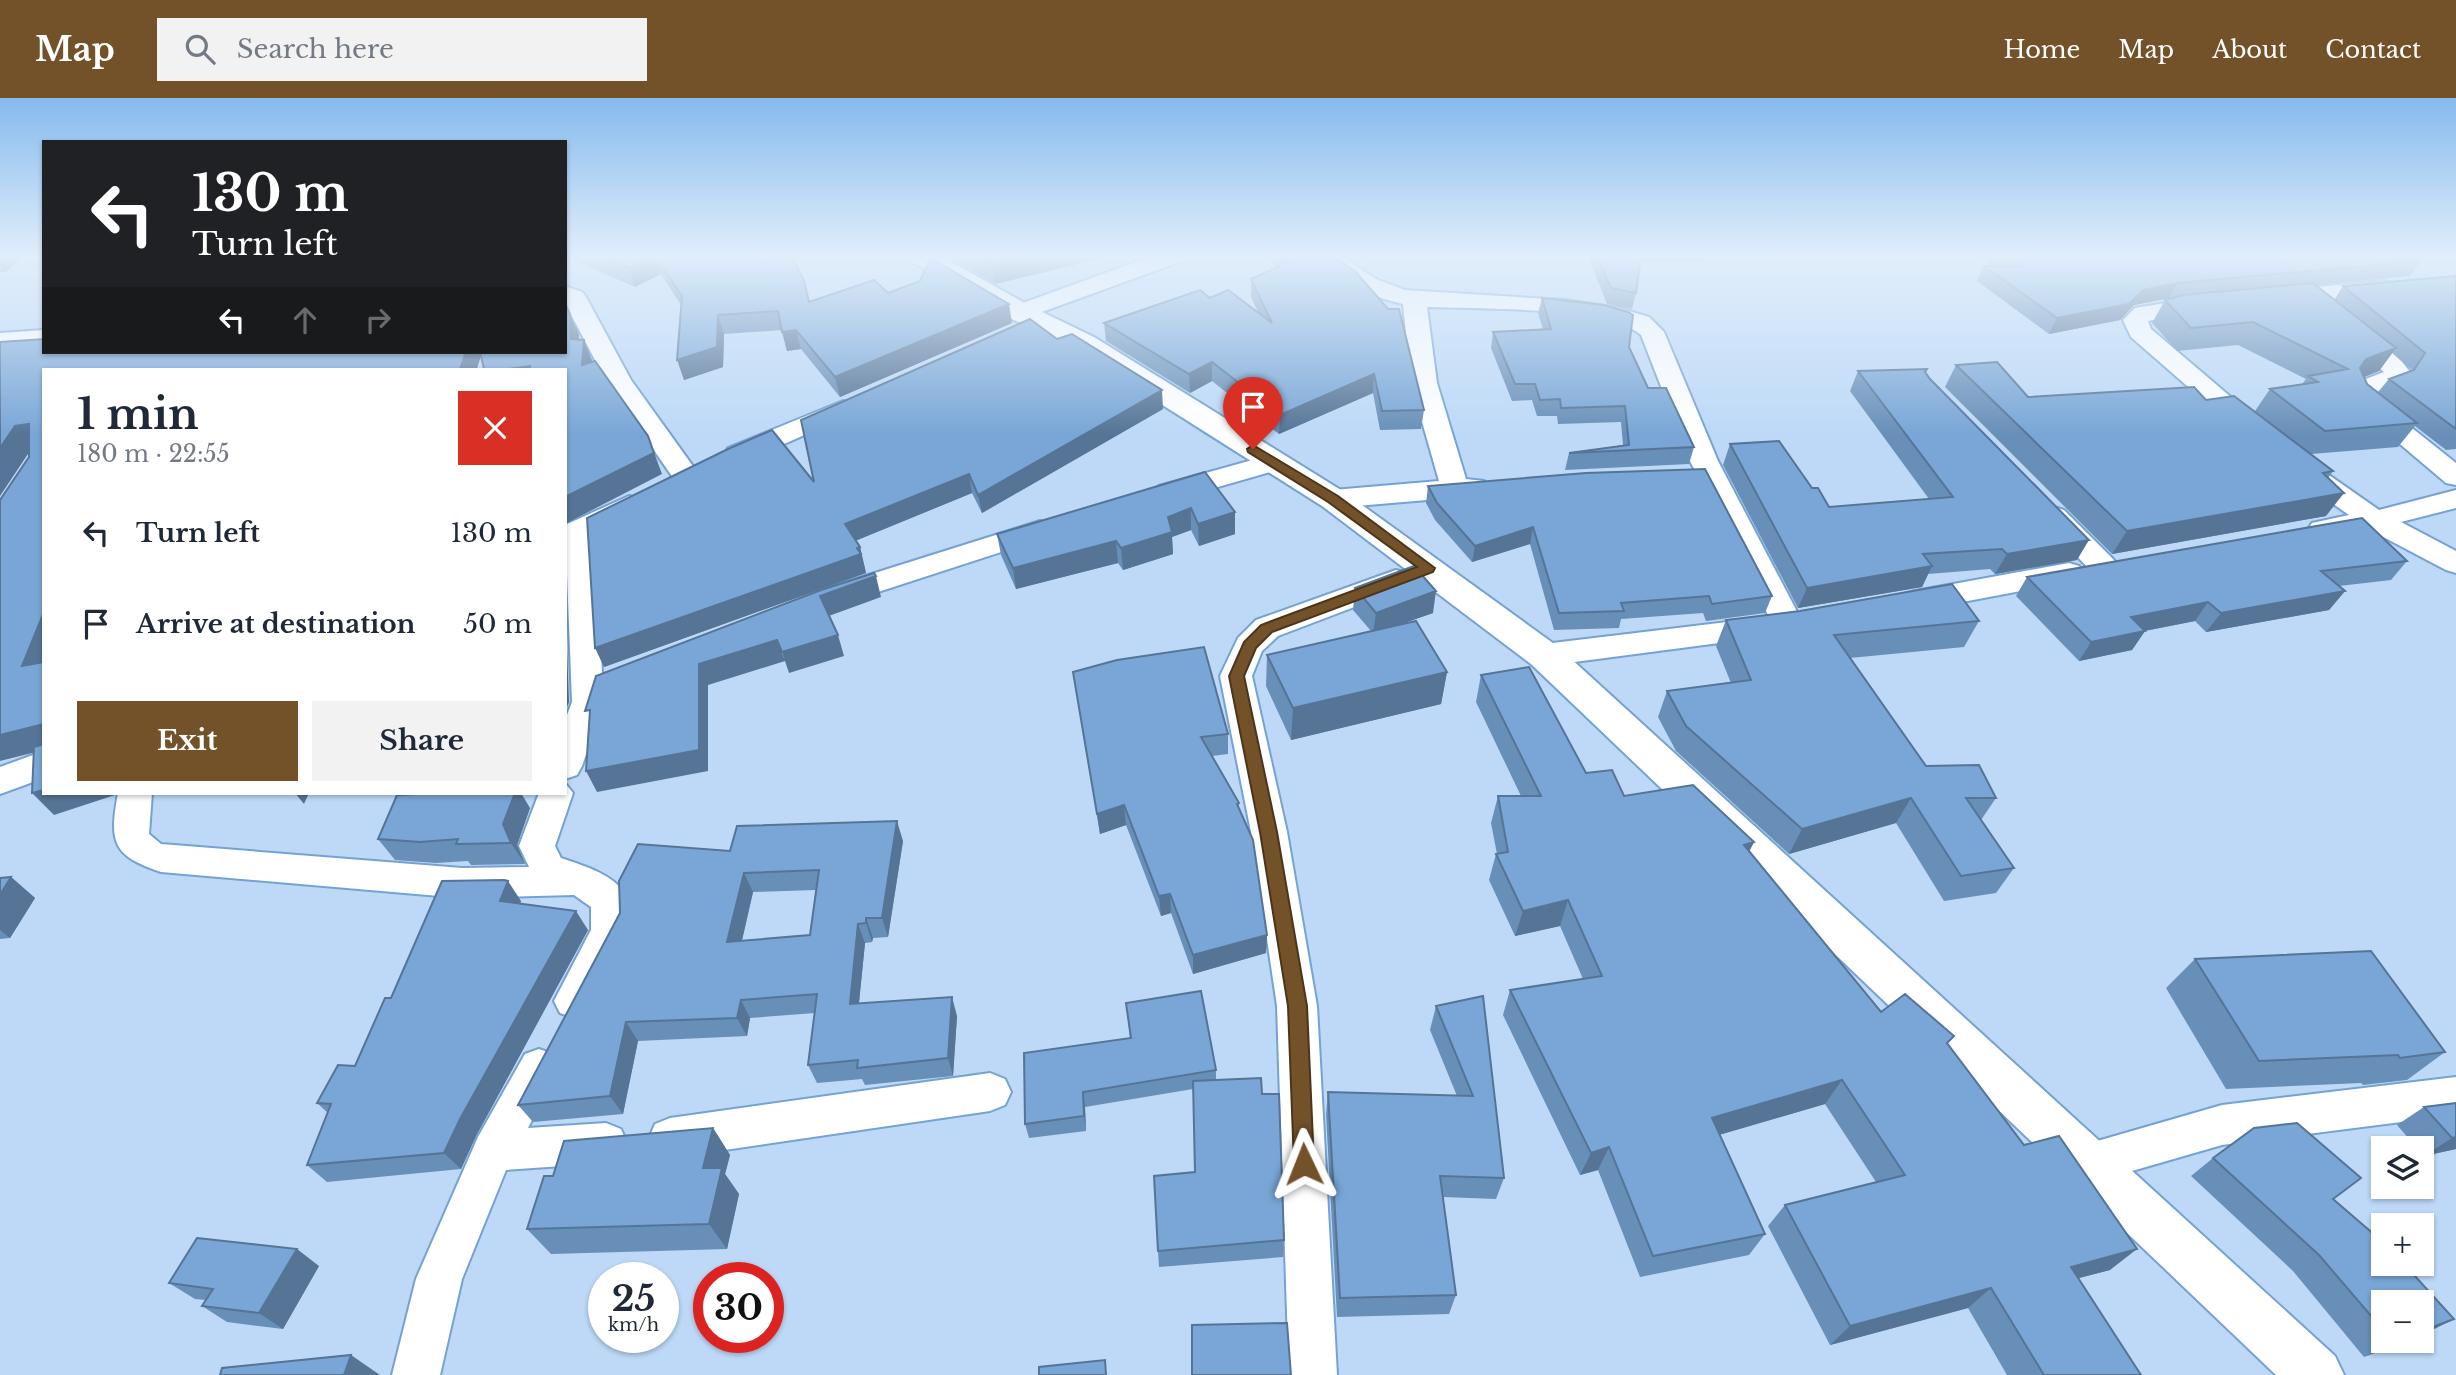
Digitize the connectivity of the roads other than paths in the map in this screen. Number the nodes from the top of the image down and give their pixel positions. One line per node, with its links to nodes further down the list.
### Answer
1 (584, 316): 13 (street)
2 (1010, 316): 8 (street)
3 (1042, 316): 8 (street)
4 (1416, 316): 16 (street)
5 (1624, 316): 29 (street)
6 (2140, 316): 21 (street)
7 (2329, 316): 14 (street)
8 (1023, 324): 12 (street)
9 (42, 337): 10 (street)
10 (0, 340)
11 (860, 402): 13 (street)
12 (1274, 462): 17 (street); 18 (street)
13 (686, 476): 23 (street)
14 (2456, 477)
15 (1495, 485): 16 (street)
16 (1455, 488): 18 (street)
17 (1144, 499)
18 (1333, 499): 26 (street)
19 (2037, 499): 27 (street)
20 (2456, 499): 21 (street)
21 (2374, 520): 24 (street); 25 (street)
22 (1066, 522): 28 (street)
23 (572, 534): 30 (street)
24 (2293, 534)
25 (2456, 563)
26 (1428, 568): 29 (street); 41 (street)
27 (1884, 606)
28 (803, 607)
29 (1544, 655): 39 (street)
30 (567, 760)
31 (42, 765): 32 (street)
32 (0, 781)
33 (135, 795): 35 (street)
34 (555, 795): 35 (street)
35 (582, 881): 38 (street)
36 (990, 1092): 38 (street)
37 (2456, 1096): 39 (street)
38 (493, 1151): 40 (street)
39 (2087, 1164): 42 (street)
40 (416, 1375)
41 (1313, 1375)
42 (2316, 1375)

